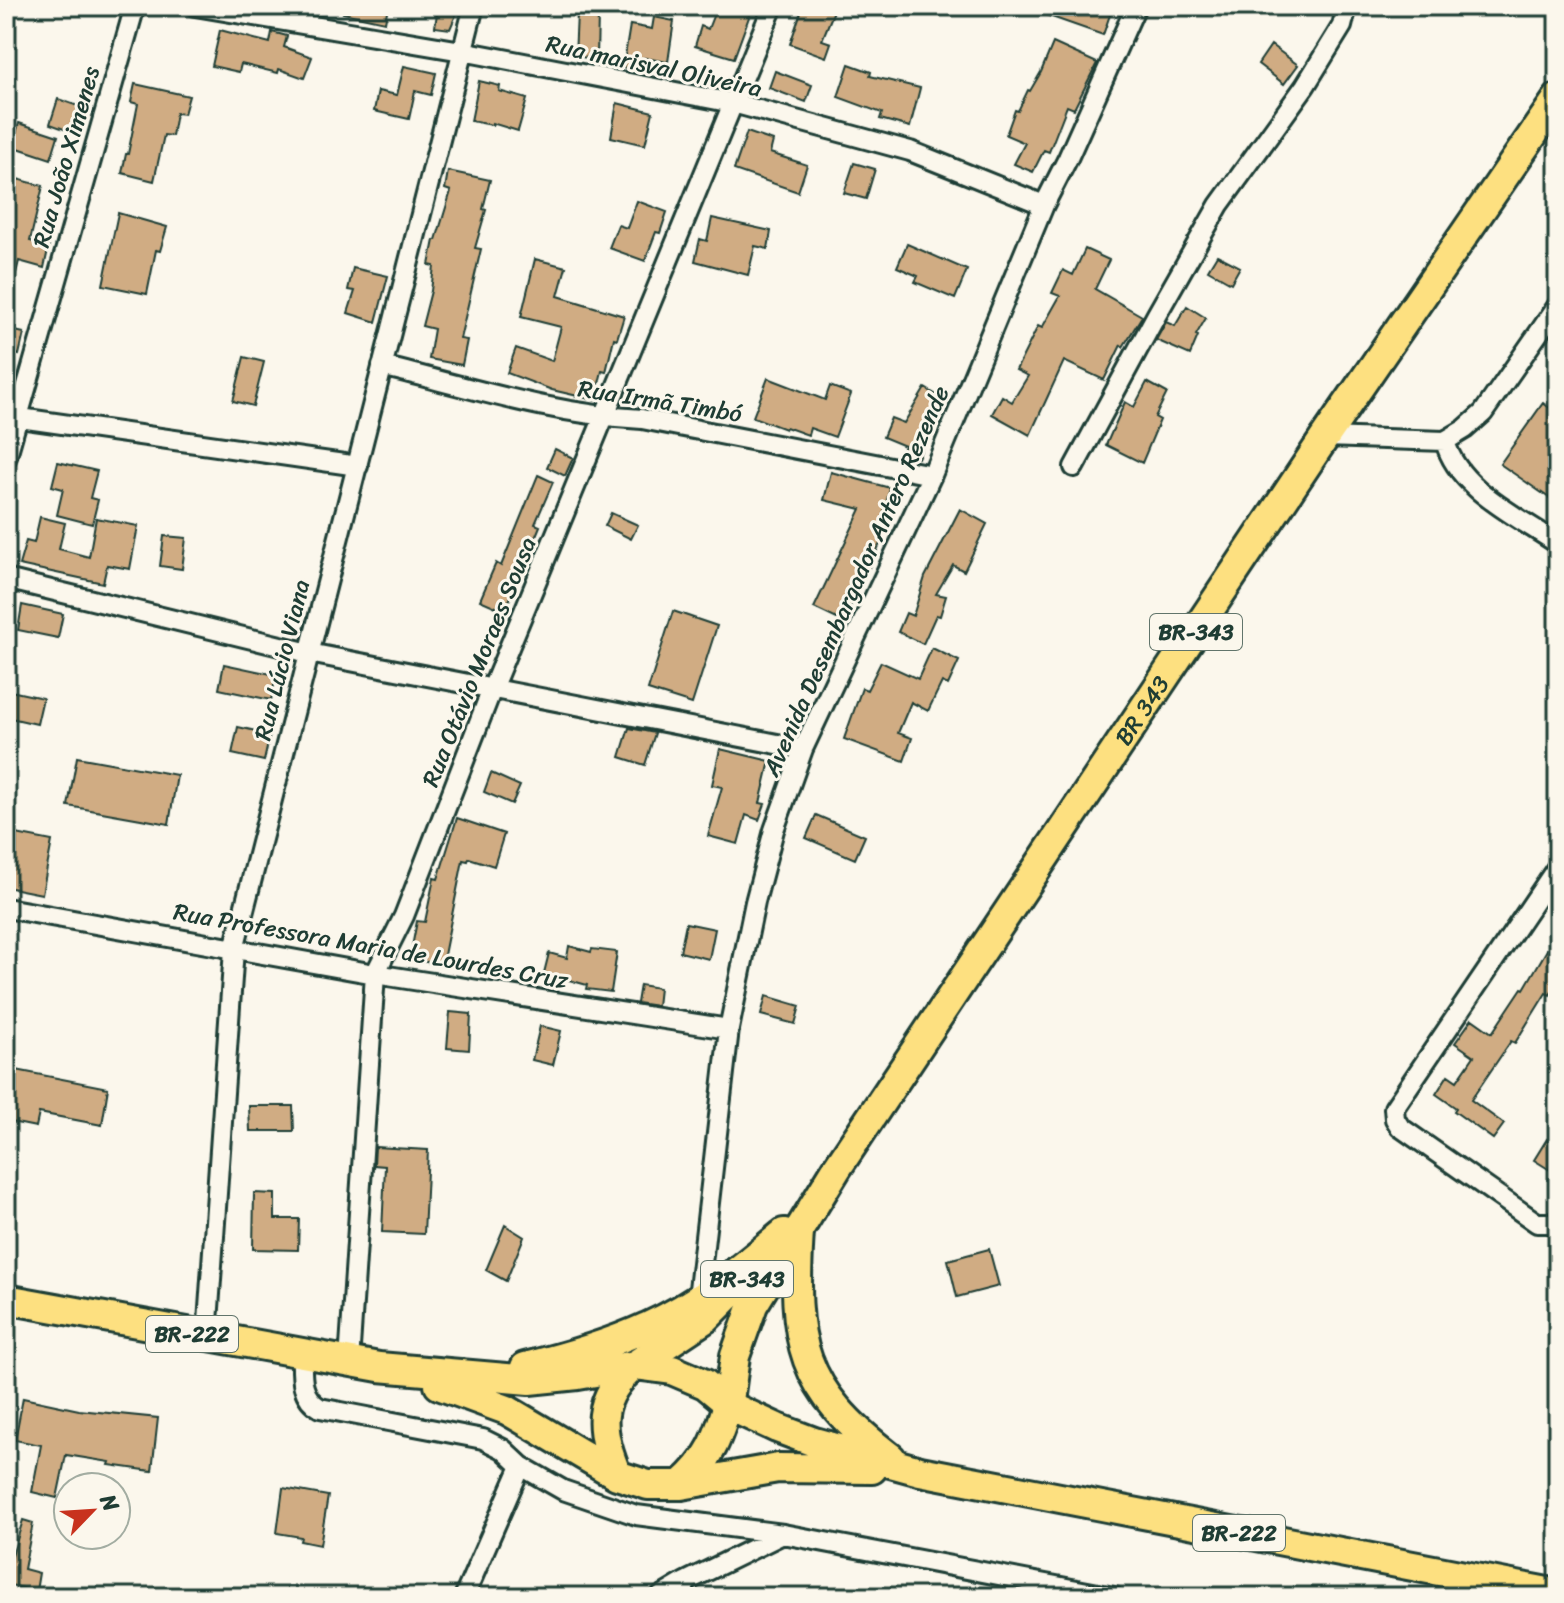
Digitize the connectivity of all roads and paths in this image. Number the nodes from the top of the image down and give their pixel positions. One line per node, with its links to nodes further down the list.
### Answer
1 (135, 6): 13 (street, Rua João Ximenes)
2 (195, 6): 7 (street, Rua marisval Oliveira)
3 (474, 6): 7 (street, Rua Lúcio Viana)
4 (773, 6): 9 (street, Rua Otávio Moraes Sousa)
5 (1136, 6): 10 (street, Avenida Desembargador Antero Rezende)
6 (1347, 6): 19 (street)
7 (462, 51): 9 (street, Rua marisval Oliveira); 12 (street, Rua Lúcio Viana)
8 (1558, 98): 15 (main road, BR 343 / BR-343)
9 (733, 103): 10 (street, Rua marisval Oliveira); 14 (street, Rua Otávio Moraes Sousa)
10 (1044, 205): 20 (street, Avenida Desembargador Antero Rezende)
11 (1558, 305): 16 (street)
12 (382, 366): 14 (street, Rua Irmã Timbó); 18 (street, Rua Lúcio Viana)
13 (11, 417): 17 (street, Rua João Ximenes); 18 (street)
14 (604, 417): 20 (street, Rua Irmã Timbó); 24 (street, Rua Otávio Moraes Sousa)
15 (1325, 437): 16 (street); 32 (main road, BR 343 / BR-343)
16 (1445, 441): 21 (street)
17 (6, 459)
18 (358, 466): 23 (street, Rua Lúcio Viana)
19 (1074, 467)
20 (932, 475): 25 (street, Avenida Desembargador Antero Rezende)
21 (1558, 544)
22 (6, 579): 23 (street)
23 (309, 653): 24 (street); 28 (street, Rua Lúcio Viana)
24 (492, 689): 25 (street); 29 (street, Rua Otávio Moraes Sousa)
25 (803, 749): 30 (street, Avenida Desembargador Antero Rezende)
26 (1558, 866): 31 (street)
27 (6, 908): 28 (street, Rua Professora Maria de Lourdes Cruz)
28 (234, 949): 29 (street, Rua Professora Maria de Lourdes Cruz); 35 (street, Rua Lúcio Viana)
29 (375, 974): 30 (street, Rua Professora Maria de Lourdes Cruz); 37 (street, Rua Otávio Moraes Sousa)
30 (729, 1029): 33 (street, Avenida Desembargador Antero Rezende)
31 (1558, 1223)
32 (792, 1232): 33 (main road); 38 (main road, BR-343); 41 (main road, BR-343); 43 (main road)
33 (698, 1298): 40 (main road)
34 (6, 1299): 35 (main road, BR-222)
35 (207, 1337): 36 (main road, BR-222)
36 (302, 1353): 37 (main road, BR-222); 42 (street)
37 (349, 1362): 39 (main road, BR-222)
38 (635, 1365): 40 (main road, BR-222); 41 (main road, BR-222); 44 (main road, BR-343)
39 (379, 1367): 40 (main road, BR-222); 44 (main road, BR-222)
40 (487, 1378)
41 (729, 1401): 43 (main road, BR-222); 45 (main road, BR-343)
42 (521, 1466): 46 (street); 50 (street)
43 (911, 1469): 45 (main road, BR-222); 49 (main road, BR-222)
44 (617, 1475): 45 (main road, BR-222)
45 (681, 1485)
46 (783, 1534): 47 (street); 48 (street)
47 (684, 1589): 51 (street)
48 (1064, 1593): 52 (street)
49 (1558, 1594)
50 (464, 1597)
51 (660, 1597)
52 (1114, 1597)

